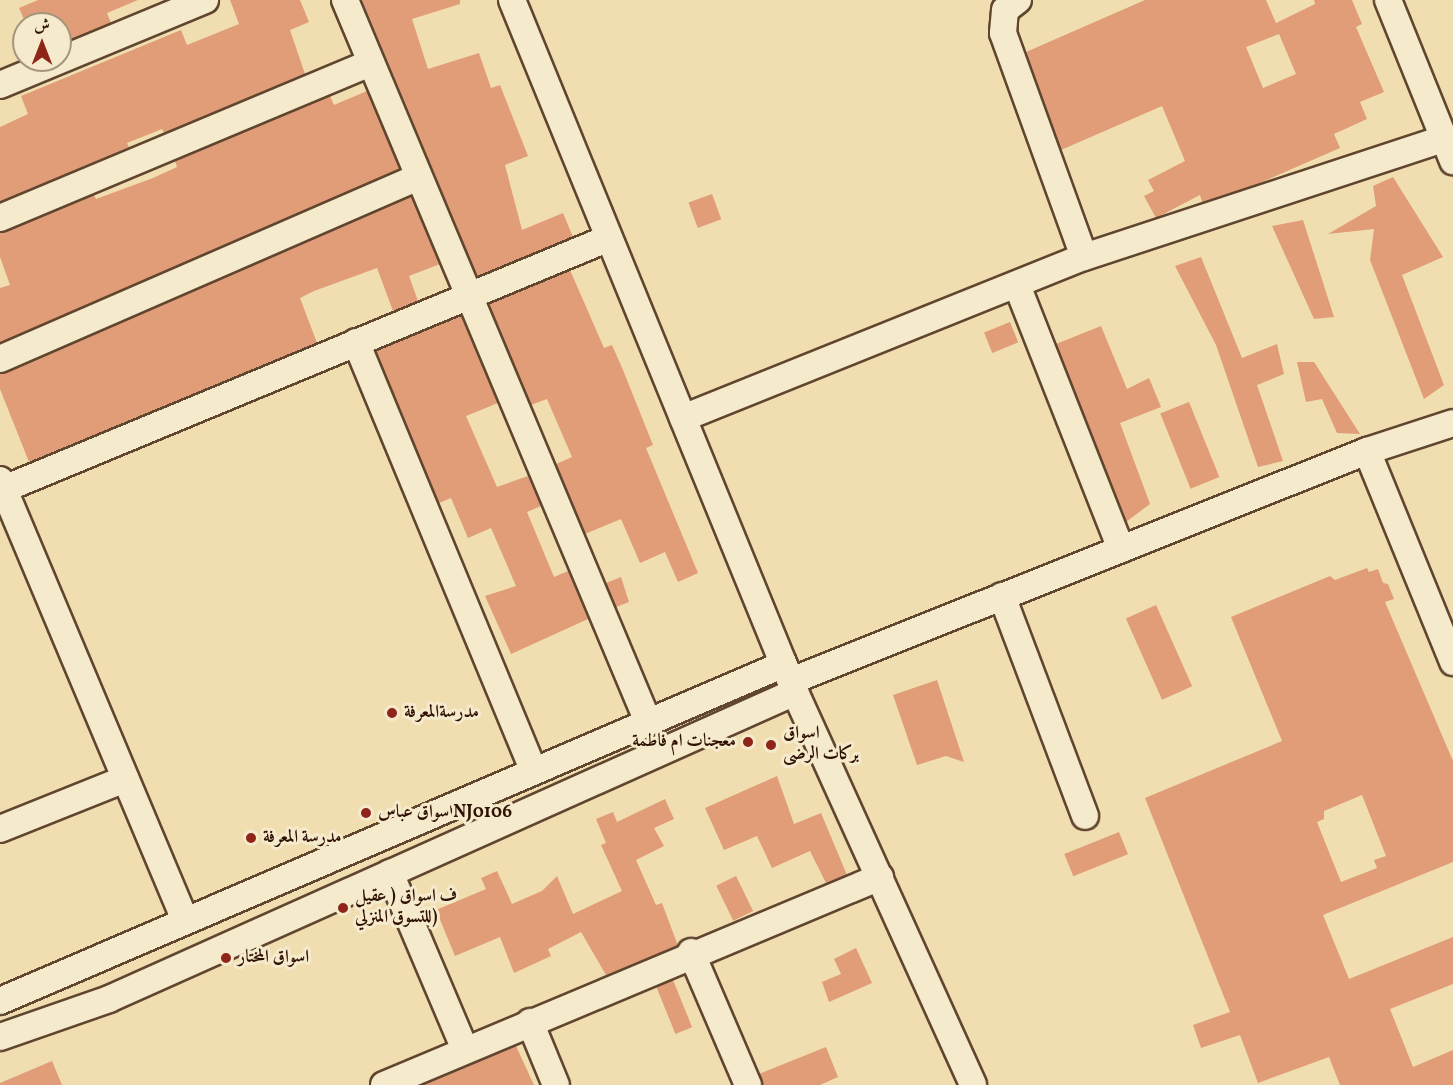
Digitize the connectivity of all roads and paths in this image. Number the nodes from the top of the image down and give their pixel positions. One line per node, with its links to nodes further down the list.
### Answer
1 (205, 0): 7 (street)
2 (345, 0): 6 (street)
3 (512, 0): 11 (street)
4 (1018, 0): 12 (street)
5 (1388, 0): 8 (street)
6 (371, 63): 9 (street); 10 (street)
7 (0, 85)
8 (1448, 150): 12 (street)
9 (418, 177): 14 (street); 16 (street)
10 (0, 218)
11 (609, 238): 14 (street); 17 (street)
12 (1084, 258): 13 (street)
13 (1017, 285): 17 (street); 21 (street)
14 (467, 295): 15 (street); 25 (street)
15 (356, 342): 20 (street); 26 (street)
16 (0, 359)
17 (683, 418): 24 (street)
18 (1453, 423): 19 (street)
19 (1367, 451): 21 (street); 23 (street)
20 (2, 484): 27 (street)
21 (1121, 549): 22 (street)
22 (1002, 596): 24 (street); 28 (street)
23 (1453, 662)
24 (790, 679): 25 (street); 30 (street); 31 (street)
25 (648, 722): 26 (street)
26 (534, 771): 32 (street)
27 (125, 779): 29 (street); 32 (street)
28 (1085, 816)
29 (0, 829)
30 (390, 873): 35 (street); 39 (street)
31 (880, 877): 33 (street); 43 (street)
32 (185, 921): 34 (street)
33 (691, 952): 37 (street); 42 (street)
34 (90, 962): 35 (street); 36 (street)
35 (109, 999): 38 (street)
36 (0, 1001)
37 (530, 1022): 39 (street); 41 (street)
38 (0, 1037)
39 (465, 1050): 40 (street)
40 (384, 1085)
41 (556, 1085)
42 (748, 1085)
43 (973, 1085)

